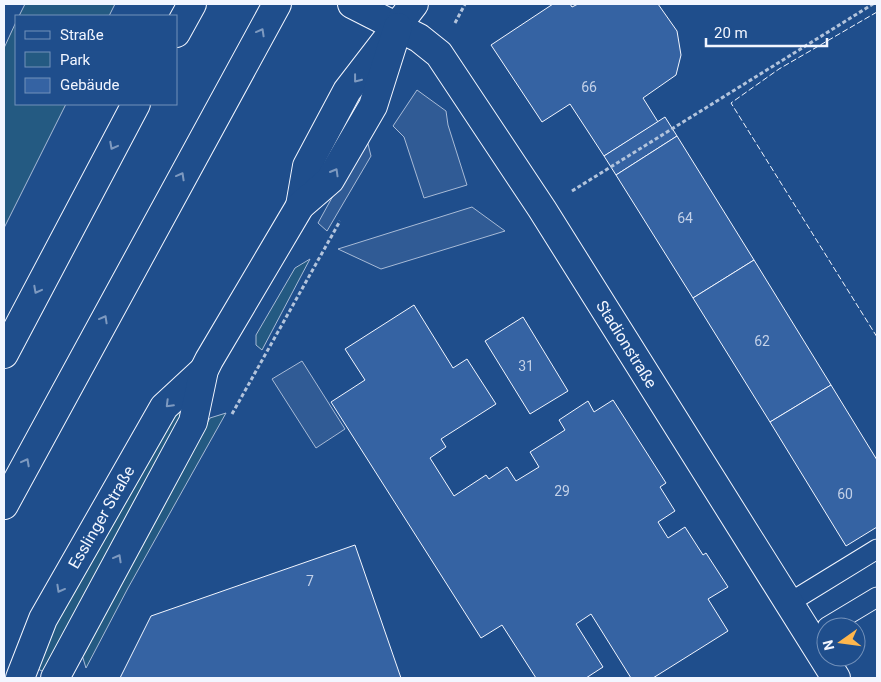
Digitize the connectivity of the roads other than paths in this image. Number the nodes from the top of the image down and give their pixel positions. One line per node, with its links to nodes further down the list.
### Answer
1 (277, 4): 8 (main road, one-way to 1)
2 (352, 4): 4 (main road, Stadionstraße)
3 (414, 4): 4 (main road, Esslinger Straße)
4 (398, 27): 7 (main road, Esslinger Straße); 11 (main road, Stadionstraße)
5 (135, 105): 6 (main road, one-way to 6)
6 (4, 354)
7 (204, 370): 14 (main road, Esslinger Straße, one-way to 14); 15 (main road, Esslinger Straße, one-way to 7)
8 (4, 505)
9 (877, 549): 11 (lane)
10 (877, 597): 12 (lane)
11 (789, 603): 13 (main road, Stadionstraße)
12 (843, 617)
13 (816, 626)
14 (20, 678)
15 (55, 678)

